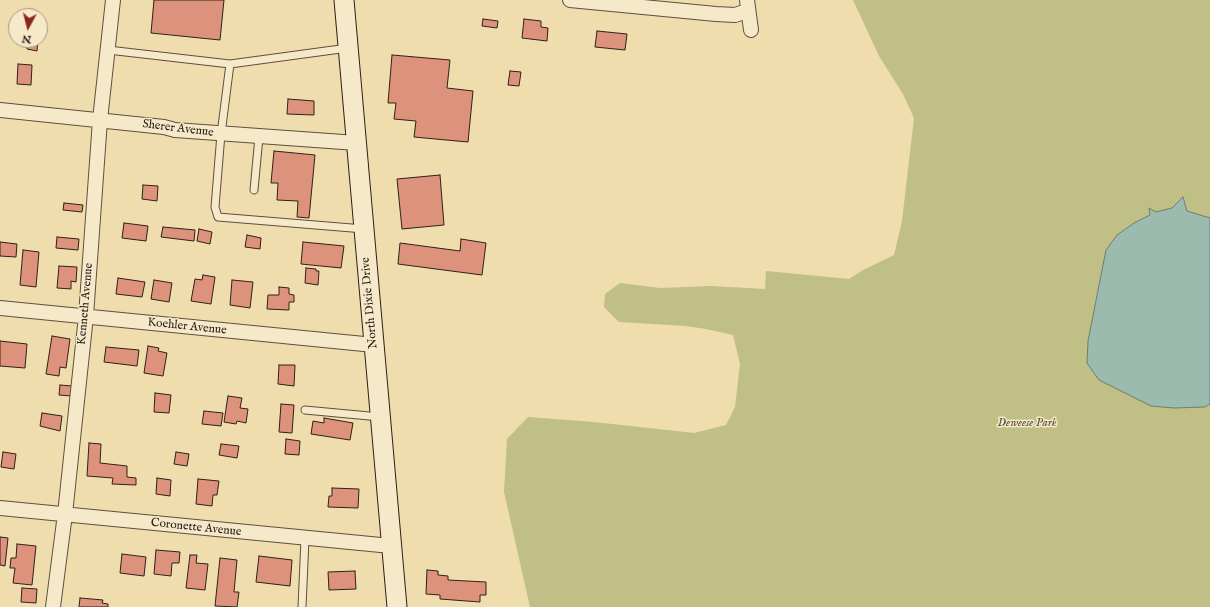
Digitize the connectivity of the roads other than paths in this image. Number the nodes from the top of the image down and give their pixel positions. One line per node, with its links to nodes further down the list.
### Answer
1 (113, 0): 7 (street, Kenneth Avenue)
2 (344, 0): 6 (main road, North Dixie Drive)
3 (570, 0): 4 (street)
4 (747, 6): 5 (street)
5 (751, 30)
6 (348, 48): 8 (lane); 13 (main road, North Dixie Drive)
7 (108, 50): 8 (lane); 10 (street, Kenneth Avenue)
8 (230, 64): 11 (lane)
9 (0, 110): 10 (street, Sherer Avenue)
10 (100, 120): 11 (street, Sherer Avenue); 17 (street, Kenneth Avenue)
11 (221, 134): 12 (street, Sherer Avenue); 15 (lane)
12 (259, 137): 13 (street, Sherer Avenue); 14 (lane)
13 (357, 144): 15 (main road, North Dixie Drive)
14 (254, 190)
15 (364, 229): 18 (main road, North Dixie Drive)
16 (0, 308): 17 (street, Koehler Avenue)
17 (86, 316): 18 (street, Koehler Avenue); 22 (street, Kenneth Avenue)
18 (374, 345): 20 (main road, North Dixie Drive)
19 (305, 410): 20 (lane)
20 (380, 417): 24 (main road, North Dixie Drive)
21 (0, 508): 22 (street, Coronette Avenue)
22 (65, 514): 23 (street, Coronette Avenue); 25 (street, Kenneth Avenue)
23 (305, 539): 24 (street, Coronette Avenue); 26 (lane)
24 (391, 546): 27 (main road, North Dixie Drive)
25 (53, 607)
26 (302, 607)
27 (397, 607)

